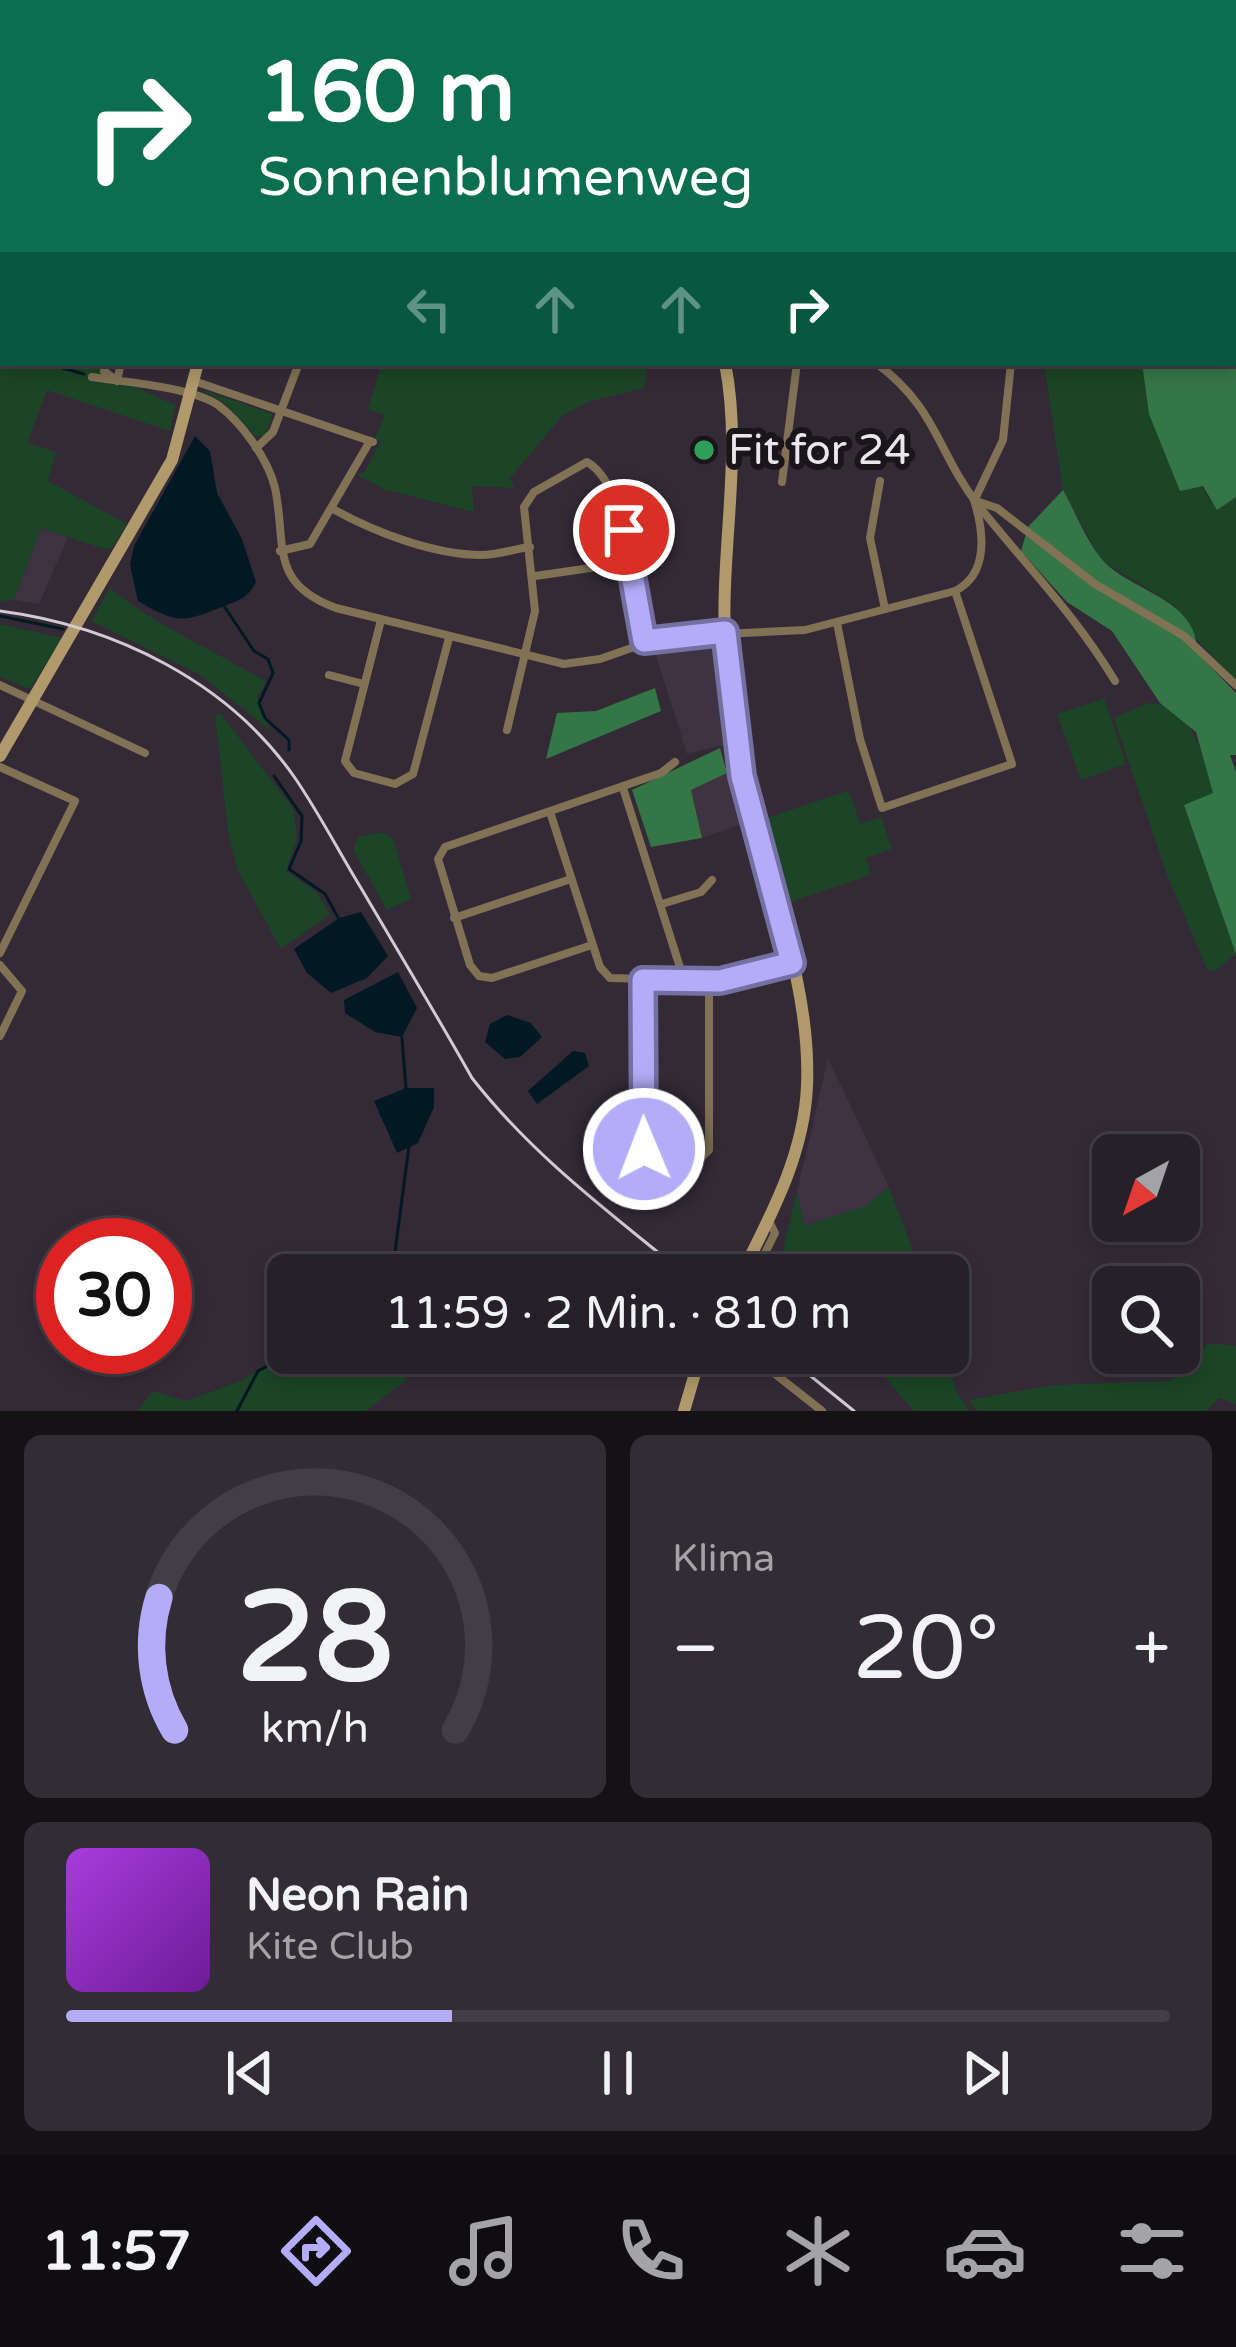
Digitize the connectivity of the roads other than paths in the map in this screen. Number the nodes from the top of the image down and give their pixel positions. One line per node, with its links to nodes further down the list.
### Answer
1 (120, 366): 11 (street)
2 (197, 366): 10 (main road)
3 (298, 366): 13 (street)
4 (724, 366): 27 (main road)
5 (797, 366): 16 (street)
6 (880, 366): 17 (street)
7 (1011, 366): 17 (street)
8 (104, 371): 11 (street)
9 (92, 376): 11 (street)
10 (192, 380): 12 (main road); 13 (street)
11 (117, 381): 12 (street)
12 (187, 394): 14 (street); 36 (main road)
13 (283, 409): 14 (street); 18 (street)
14 (256, 448): 20 (street)
15 (880, 481): 24 (street)
16 (782, 482)
17 (974, 500): 23 (street); 32 (street); 35 (street)
18 (334, 509): 19 (street); 20 (street)
19 (530, 547): 21 (street); 22 (street)
20 (280, 550): 25 (street)
21 (632, 562): 22 (street); 29 (street)
22 (535, 576): 30 (street)
23 (955, 591): 24 (street); 26 (street)
24 (885, 609): 26 (street)
25 (381, 620): 28 (street); 33 (street)
26 (837, 623): 27 (street)
27 (725, 632): 29 (street); 50 (main road)
28 (449, 638): 30 (street); 33 (street)
29 (644, 641): 30 (street)
30 (523, 658): 37 (street)
31 (329, 675): 33 (street)
32 (1115, 681)
33 (364, 684)
34 (0, 685): 36 (street)
35 (1236, 685)
36 (32, 702): 38 (street); 39 (main road)
37 (507, 730)
38 (145, 753)
39 (0, 756)
40 (675, 761): 42 (street)
41 (0, 767): 49 (street)
42 (623, 788): 43 (street); 46 (street)
43 (550, 815): 44 (street); 47 (street)
44 (571, 879): 47 (street); 48 (street)
45 (712, 880): 46 (street)
46 (662, 904): 53 (street)
47 (454, 918): 48 (street)
48 (592, 945): 52 (street)
49 (0, 953)
50 (792, 963): 54 (street); 56 (main road)
51 (0, 965): 55 (street)
52 (643, 980): 53 (street); 54 (street)
53 (684, 980): 54 (street)
54 (709, 981)
55 (0, 1036)
56 (769, 1221): 57 (main road); 58 (street)
57 (752, 1254)
58 (764, 1254)
59 (695, 1374): 61 (main road)
60 (775, 1374): 62 (street)
61 (684, 1411)
62 (823, 1411)

